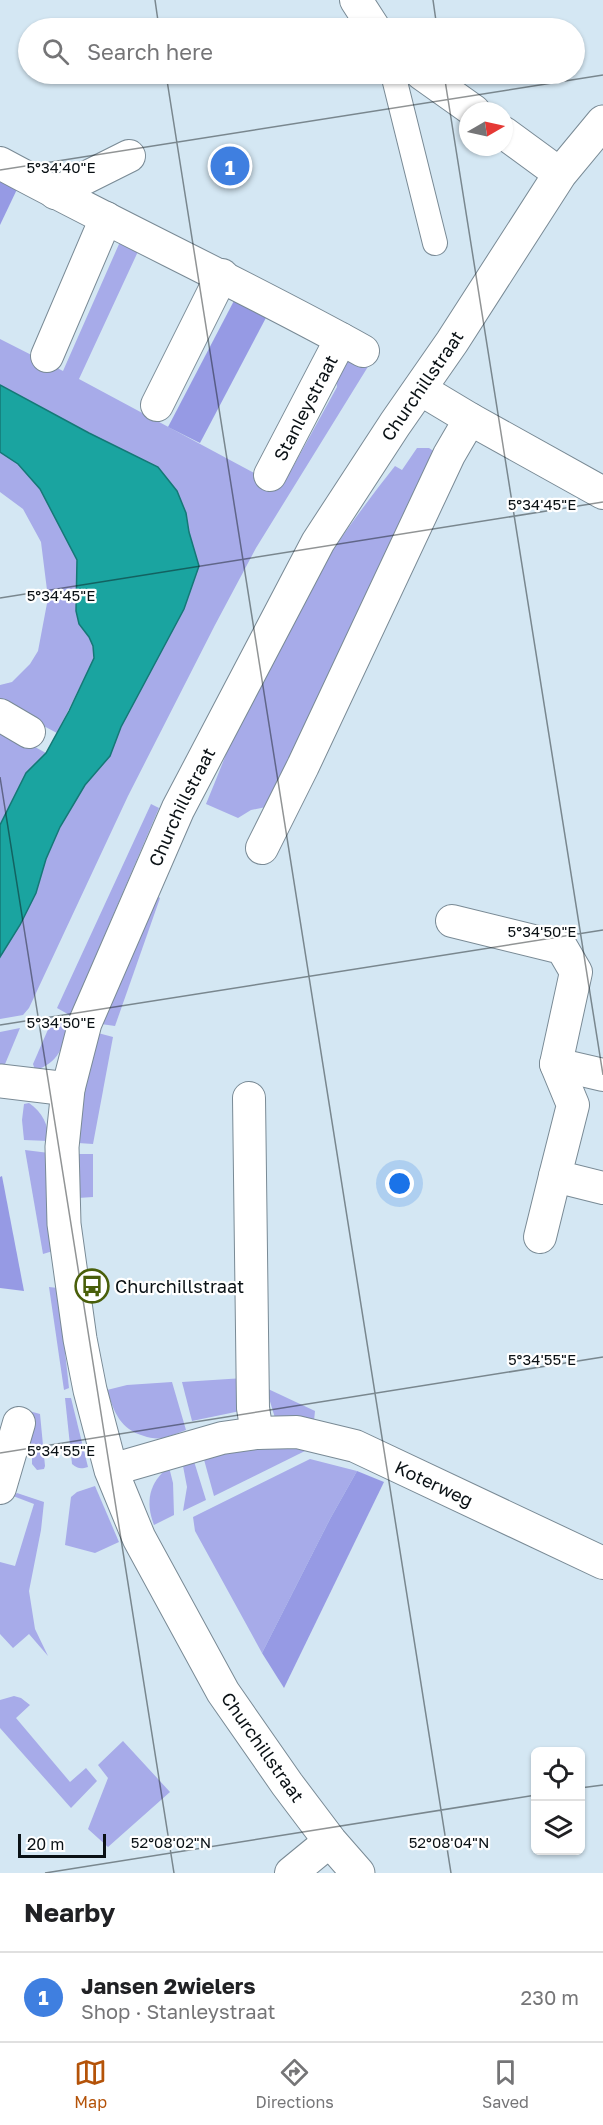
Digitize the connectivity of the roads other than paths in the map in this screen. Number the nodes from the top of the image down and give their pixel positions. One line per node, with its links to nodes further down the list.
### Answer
1 (356, 0): 2 (street)
2 (368, 18)
3 (395, 84): 13 (street)
4 (436, 84): 5 (street)
5 (461, 102)
6 (603, 122): 10 (street, Churchillstraat)
7 (513, 140): 10 (street)
8 (129, 156): 11 (street)
9 (0, 163): 11 (street, Stanleystraat)
10 (560, 174): 16 (street, Churchillstraat)
11 (55, 193): 12 (street, Stanleystraat)
12 (106, 218): 14 (street, Stanleystraat); 15 (street)
13 (435, 243)
14 (222, 275): 17 (street); 19 (street, Stanleystraat)
15 (47, 356)
16 (420, 389): 18 (street); 28 (street, Churchillstraat)
17 (157, 405)
18 (470, 419): 20 (street); 23 (street)
19 (270, 475)
20 (603, 493)
21 (0, 715): 22 (street)
22 (29, 732)
23 (262, 848)
24 (452, 921): 25 (street)
25 (556, 1064): 26 (street); 30 (street)
26 (603, 1075)
27 (0, 1081): 28 (street)
28 (68, 1089): 35 (street, Churchillstraat)
29 (249, 1098): 34 (street)
30 (555, 1176): 31 (street); 32 (street)
31 (603, 1188)
32 (540, 1237)
33 (19, 1423): 36 (street)
34 (256, 1433): 35 (street, Koterweg); 37 (street, Koterweg)
35 (111, 1470): 38 (street, Churchillstraat)
36 (0, 1488)
37 (603, 1563)
38 (330, 1841): 39 (street); 40 (street, Churchillstraat)
39 (291, 1873)
40 (358, 1873)

